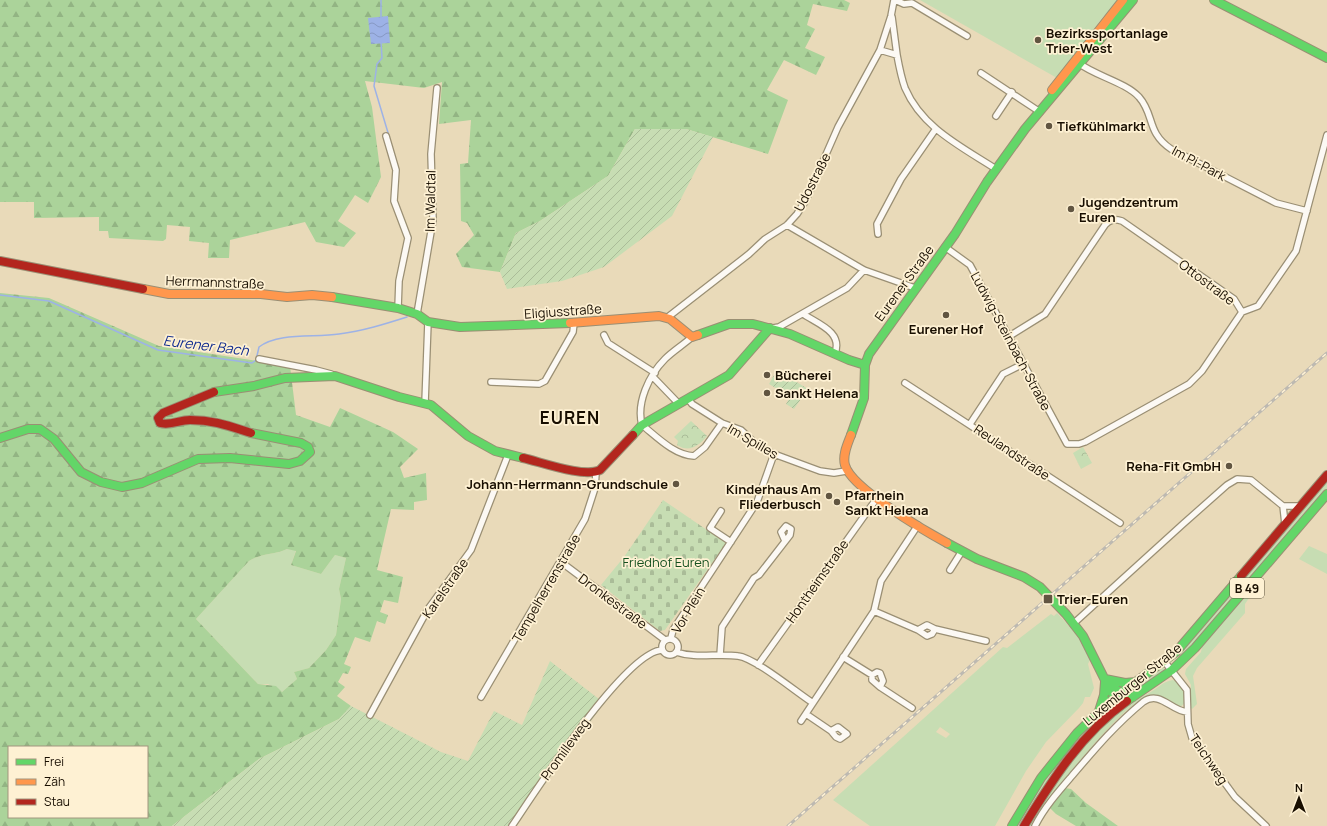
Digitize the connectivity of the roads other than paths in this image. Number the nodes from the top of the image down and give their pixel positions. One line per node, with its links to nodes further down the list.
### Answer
1 (894, 0): 5 (street); 6 (street, Udostraße)
2 (1123, 0): 12 (street, Eurener Straße)
3 (1133, 0): 12 (street, Eurener Straße)
4 (1214, 0): 8 (street)
5 (912, 1): 7 (street)
6 (891, 16): 9 (street, Udostraße); 10 (street)
7 (967, 36)
8 (1294, 41): 11 (street); 13 (street)
9 (880, 50): 10 (street); 24 (street, Udostraße)
10 (897, 55): 19 (street)
11 (1327, 58)
12 (1078, 62): 17 (street, Eurener Straße); 23 (street, Im Pi-Park)
13 (1327, 63)
14 (981, 73): 16 (street)
15 (437, 88): 32 (street, Im Waldtal)
16 (1012, 92): 17 (street); 18 (street)
17 (1042, 108): 22 (street, Eurener Straße)
18 (996, 116)
19 (935, 130): 22 (street); 25 (street)
20 (1327, 135): 23 (street)
21 (386, 136): 30 (street)
22 (996, 169): 26 (street, Eurener Straße)
23 (1307, 211): 31 (street)
24 (787, 225): 28 (street); 34 (street, Udostraße)
25 (878, 234)
26 (945, 247): 29 (street, Eurener Straße); 40 (street, Ludwig-Steinbach-Straße)
27 (0, 261): 30 (street, Herrmannstraße)
28 (864, 270): 29 (street); 33 (street)
29 (915, 288): 44 (street, Eurener Straße)
30 (398, 308): 32 (street, Herrmannstraße)
31 (1242, 312): 40 (street, Ottostraße); 56 (street, Ottostraße)
32 (416, 314): 35 (street, Herrmannstraße)
33 (803, 314): 37 (street); 41 (street)
34 (668, 318): 36 (street, Eligiusstraße); 39 (street)
35 (428, 322): 36 (street, Eligiusstraße); 50 (street)
36 (574, 323): 47 (street)
37 (770, 328): 39 (street); 41 (street); 49 (street)
38 (604, 335): 45 (street)
39 (692, 337): 45 (street)
40 (1008, 337): 43 (street, Ludwig-Steinbach-Straße)
41 (835, 353): 44 (street)
42 (259, 359): 46 (street)
43 (1023, 364): 53 (street); 56 (street, Ludwig-Steinbach-Straße)
44 (865, 365): 59 (street, Eurener Straße)
45 (654, 375): 51 (street); 54 (street)
46 (335, 376): 50 (street); 55 (street)
47 (492, 382)
48 (905, 383): 53 (street, Reulandstraße)
49 (689, 400): 51 (street); 52 (street, Im Spilles)
50 (425, 403): 58 (street)
51 (679, 404): 54 (street)
52 (722, 423): 54 (street); 57 (street, Im Spilles)
53 (970, 424): 67 (street, Reulandstraße)
54 (642, 425): 60 (street)
55 (0, 438)
56 (1067, 444)
57 (774, 454): 59 (street, Im Spilles); 71 (street, Vor Plein)
58 (508, 455): 60 (street); 101 (street, Karelstraße)
59 (846, 471): 63 (street)
60 (598, 472): 73 (street, Tempelherrenstraße)
61 (1327, 475): 65 (street, Luxemburger Straße / B 49)
62 (1327, 494): 87 (street, Luxemburger Straße / B 49)
63 (876, 498): 69 (street); 86 (street, Hontheimstraße)
64 (1283, 506): 65 (street); 68 (street); 76 (street)
65 (1300, 506): 68 (street, Luxemburger Straße / B 49)
66 (721, 511): 71 (street)
67 (1120, 523)
68 (1285, 524): 85 (street, Luxemburger Straße / B 49)
69 (918, 525): 72 (street); 75 (street)
70 (785, 541): 83 (street)
71 (730, 542): 79 (street, Vor Plein)
72 (962, 551): 74 (street); 76 (street)
73 (561, 562): 79 (street, Dronkestraße); 93 (street, Tempelherrenstraße)
74 (950, 570)
75 (874, 611): 78 (street); 84 (street)
76 (1073, 624): 89 (street)
77 (934, 629): 78 (street); 78 (street); 80 (street)
78 (918, 630)
79 (668, 639): 81 (street); 82 (street)
80 (986, 641)
81 (662, 650): 82 (street); 104 (street, Promilleweg)
82 (676, 652): 83 (street)
83 (720, 655): 86 (street)
84 (843, 657): 88 (street); 95 (street)
85 (1164, 661): 87 (street, Teichweg); 90 (street, Luxemburger Straße / B 49)
86 (758, 665): 95 (street)
87 (1172, 670): 94 (street, Luxemburger Straße / B 49); 99 (street, Teichweg)
88 (872, 675): 91 (street); 91 (street)
89 (1105, 679): 90 (street); 92 (street); 98 (street)
90 (1136, 682): 92 (street, Luxemburger Straße / B 49)
91 (880, 687): 96 (street)
92 (1118, 696): 94 (street); 97 (street); 98 (street, Luxemburger Straße / B 49)
93 (481, 697)
94 (1133, 698): 97 (street, Luxemburger Straße / B 49)
95 (813, 703): 100 (street)
96 (912, 708)
97 (1116, 709): 106 (street, Luxemburger Straße / B 49)
98 (1099, 711): 105 (street, Luxemburger Straße / B 49)
99 (1187, 712): 107 (street, Luxemburger Straße); 108 (street, Teichweg)
100 (806, 714): 102 (street); 103 (street)
101 (370, 715)
102 (801, 721)
103 (831, 731)
104 (512, 826)
105 (1012, 826)
106 (1024, 826)
107 (1035, 826)
108 (1266, 826)

